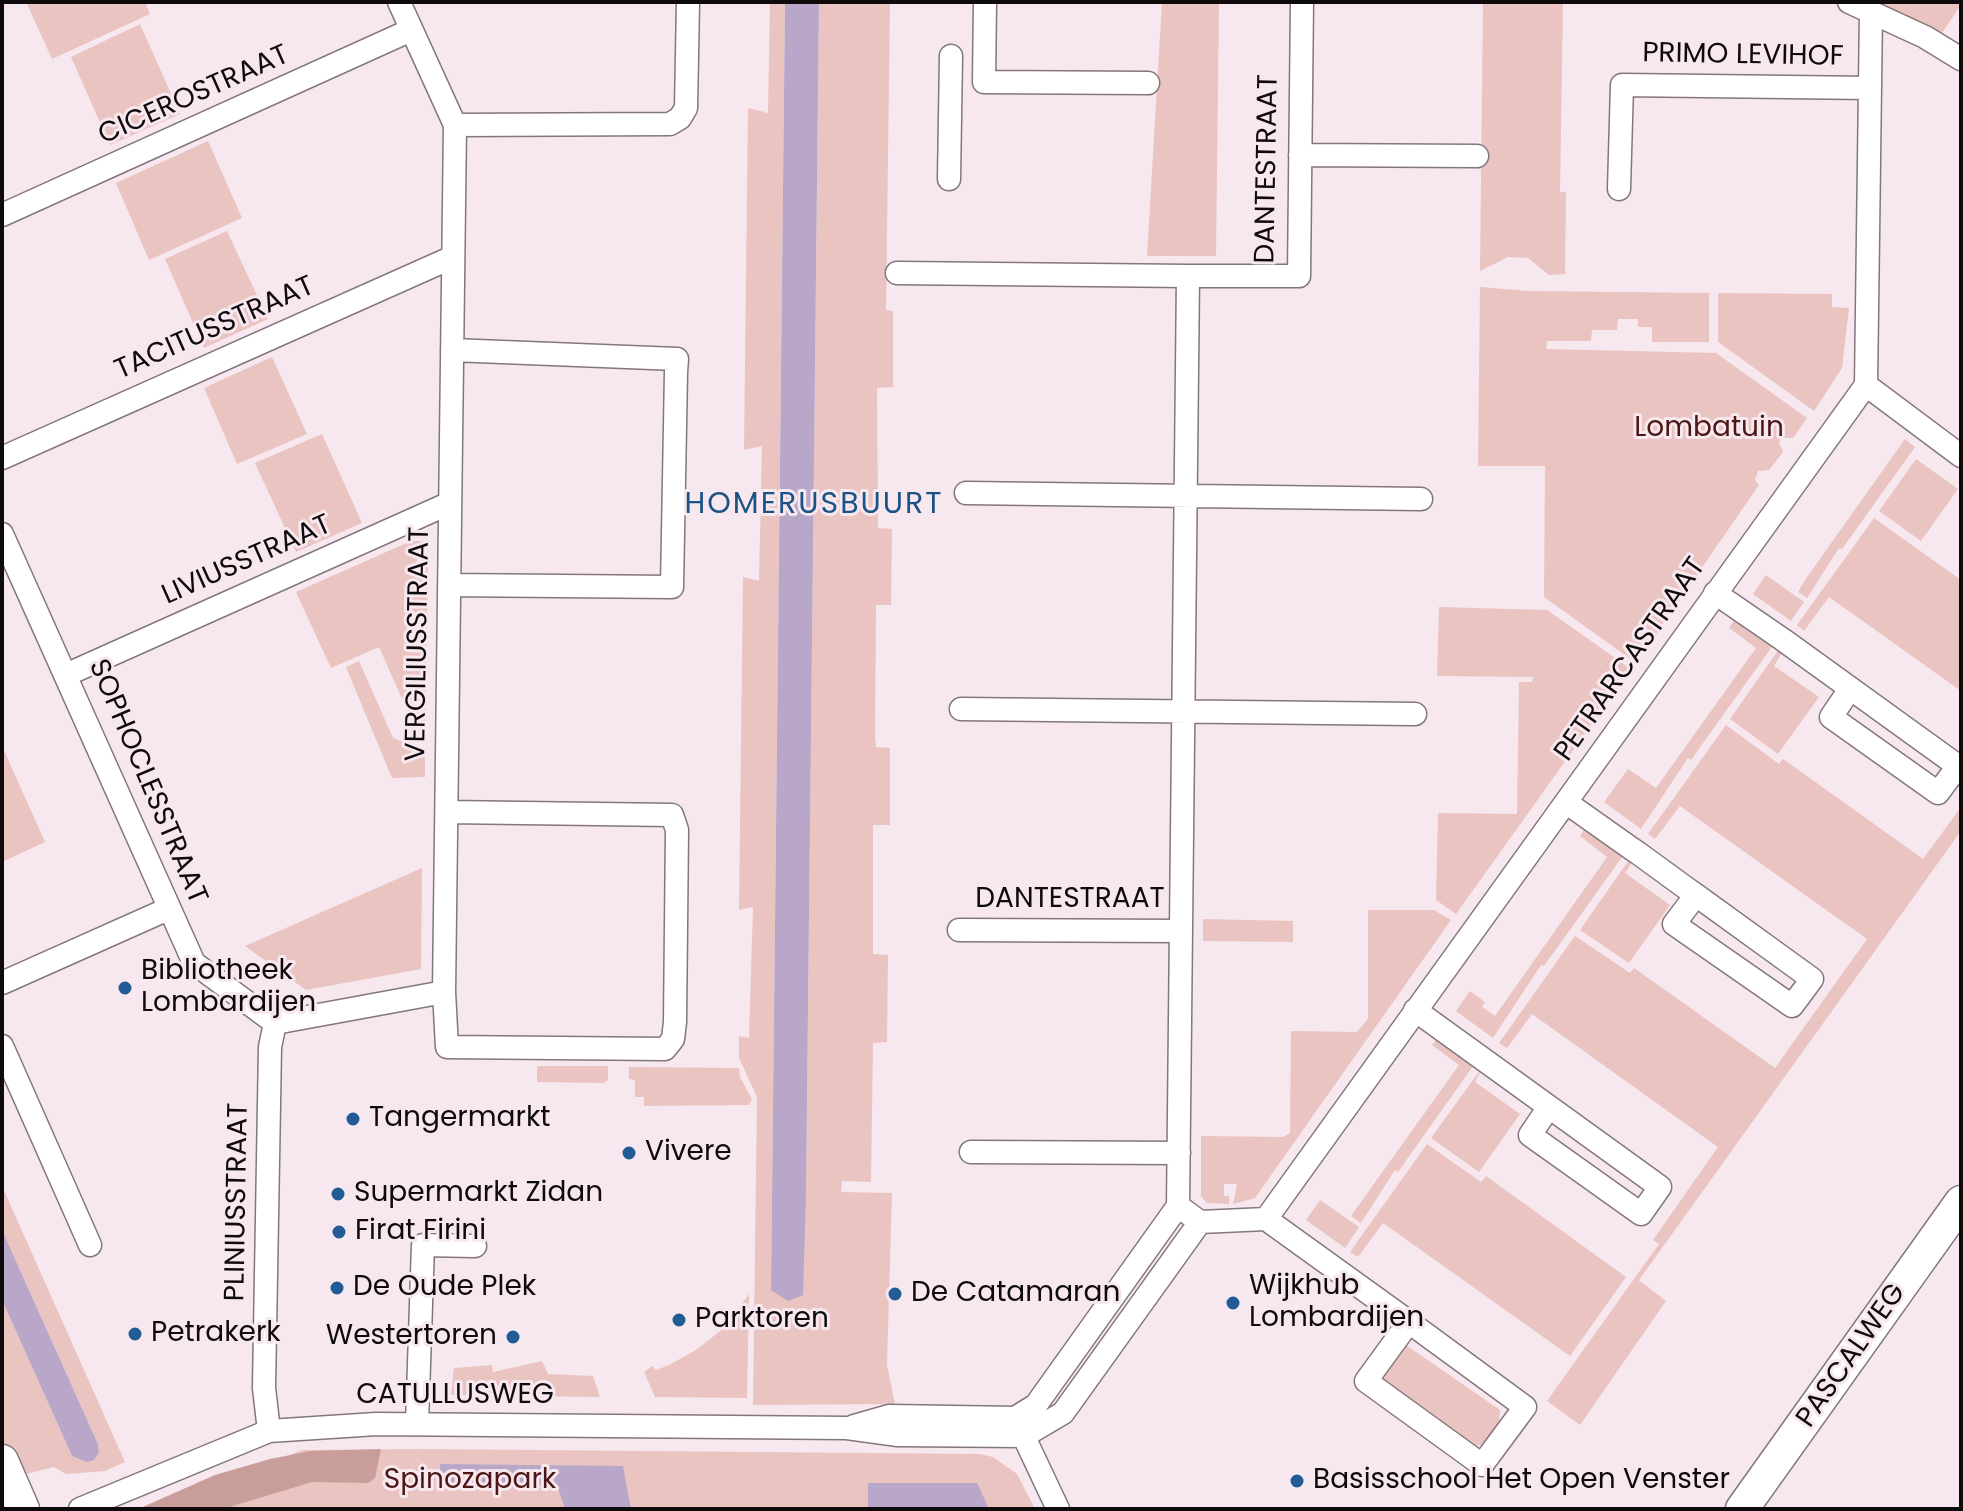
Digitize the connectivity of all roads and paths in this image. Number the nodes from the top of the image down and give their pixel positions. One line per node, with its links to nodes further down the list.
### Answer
1 (399, 2): 7 (street, VERGILIUSSTRAAT)
2 (688, 2): 14 (street)
3 (985, 2): 11 (street)
4 (1302, 2): 15 (street, DANTESTRAAT)
5 (1849, 2): 6 (street)
6 (1871, 11): 9 (street); 13 (street)
7 (411, 30): 14 (street, VERGILIUSSTRAAT); 19 (street, CICEROSTRAAT)
8 (951, 56): 10 (street)
9 (1961, 59)
10 (950, 82): 11 (street); 17 (street)
11 (984, 82): 12 (street)
12 (1148, 83)
13 (1870, 88): 18 (street, PRIMO LEVIHOF); 24 (street)
14 (455, 125): 20 (street, VERGILIUSSTRAAT)
15 (1300, 155): 16 (street); 22 (street, DANTESTRAAT)
16 (1477, 156)
17 (949, 179)
18 (1619, 189)
19 (2, 215)
20 (453, 257): 23 (street, VERGILIUSSTRAAT); 26 (street, TACITUSSTRAAT)
21 (897, 273): 22 (street, DANTESTRAAT)
22 (1188, 276): 28 (street, DANTESTRAAT)
23 (452, 350): 30 (street, VERGILIUSSTRAAT); 33 (street)
24 (1866, 385): 25 (street); 34 (street, PETRARCASTRAAT)
25 (1961, 456)
26 (2, 458)
27 (966, 493): 28 (street)
28 (1186, 495): 29 (street); 38 (street, DANTESTRAAT)
29 (1421, 499)
30 (450, 503): 33 (street, VERGILIUSSTRAAT); 35 (street, LIVIUSSTRAAT)
31 (2, 534): 32 (street, SOPHOCLESSTRAAT)
32 (8, 561): 35 (street, SOPHOCLESSTRAAT)
33 (449, 585): 41 (street, VERGILIUSSTRAAT)
34 (1715, 593): 36 (street); 40 (street, PETRARCASTRAAT)
35 (68, 674): 43 (street, SOPHOCLESSTRAAT)
36 (1850, 689): 36 (street)
37 (961, 709): 38 (street)
38 (1183, 711): 39 (street); 45 (street, DANTESTRAAT)
39 (1415, 714)
40 (1567, 803): 42 (street); 48 (street, PETRARCASTRAAT)
41 (447, 812): 47 (street, VERGILIUSSTRAAT); 47 (street, VERGILIUSSTRAAT)
42 (1696, 895): 42 (street)
43 (168, 909): 46 (street); 49 (street, SOPHOCLESSTRAAT)
44 (959, 930): 45 (street, DANTESTRAAT)
45 (1181, 931): 53 (street, DANTESTRAAT)
46 (2, 983)
47 (444, 992): 49 (street)
48 (1415, 1010): 51 (street); 56 (street, PETRARCASTRAAT)
49 (275, 1023): 63 (street, PLINIUSSTRAAT)
50 (2, 1046): 58 (street)
51 (1549, 1107): 51 (street)
52 (971, 1152): 53 (street)
53 (1179, 1153): 55 (street, DANTESTRAAT)
54 (1961, 1202): 68 (street, PASCALWEG)
55 (1178, 1206): 57 (street); 62 (street)
56 (1266, 1219): 57 (street); 60 (street)
57 (1200, 1222): 62 (street)
58 (90, 1245)
59 (475, 1246): 61 (street)
60 (1409, 1322): 60 (street)
61 (417, 1424): 62 (street, CATULLUSWEG); 63 (street, CATULLUSWEG)
62 (1020, 1427): 67 (street)
63 (269, 1431): 66 (street, CATULLUSWEG)
64 (2, 1461): 65 (street)
65 (23, 1509)
66 (80, 1509)
67 (1058, 1509)
68 (1742, 1509)

